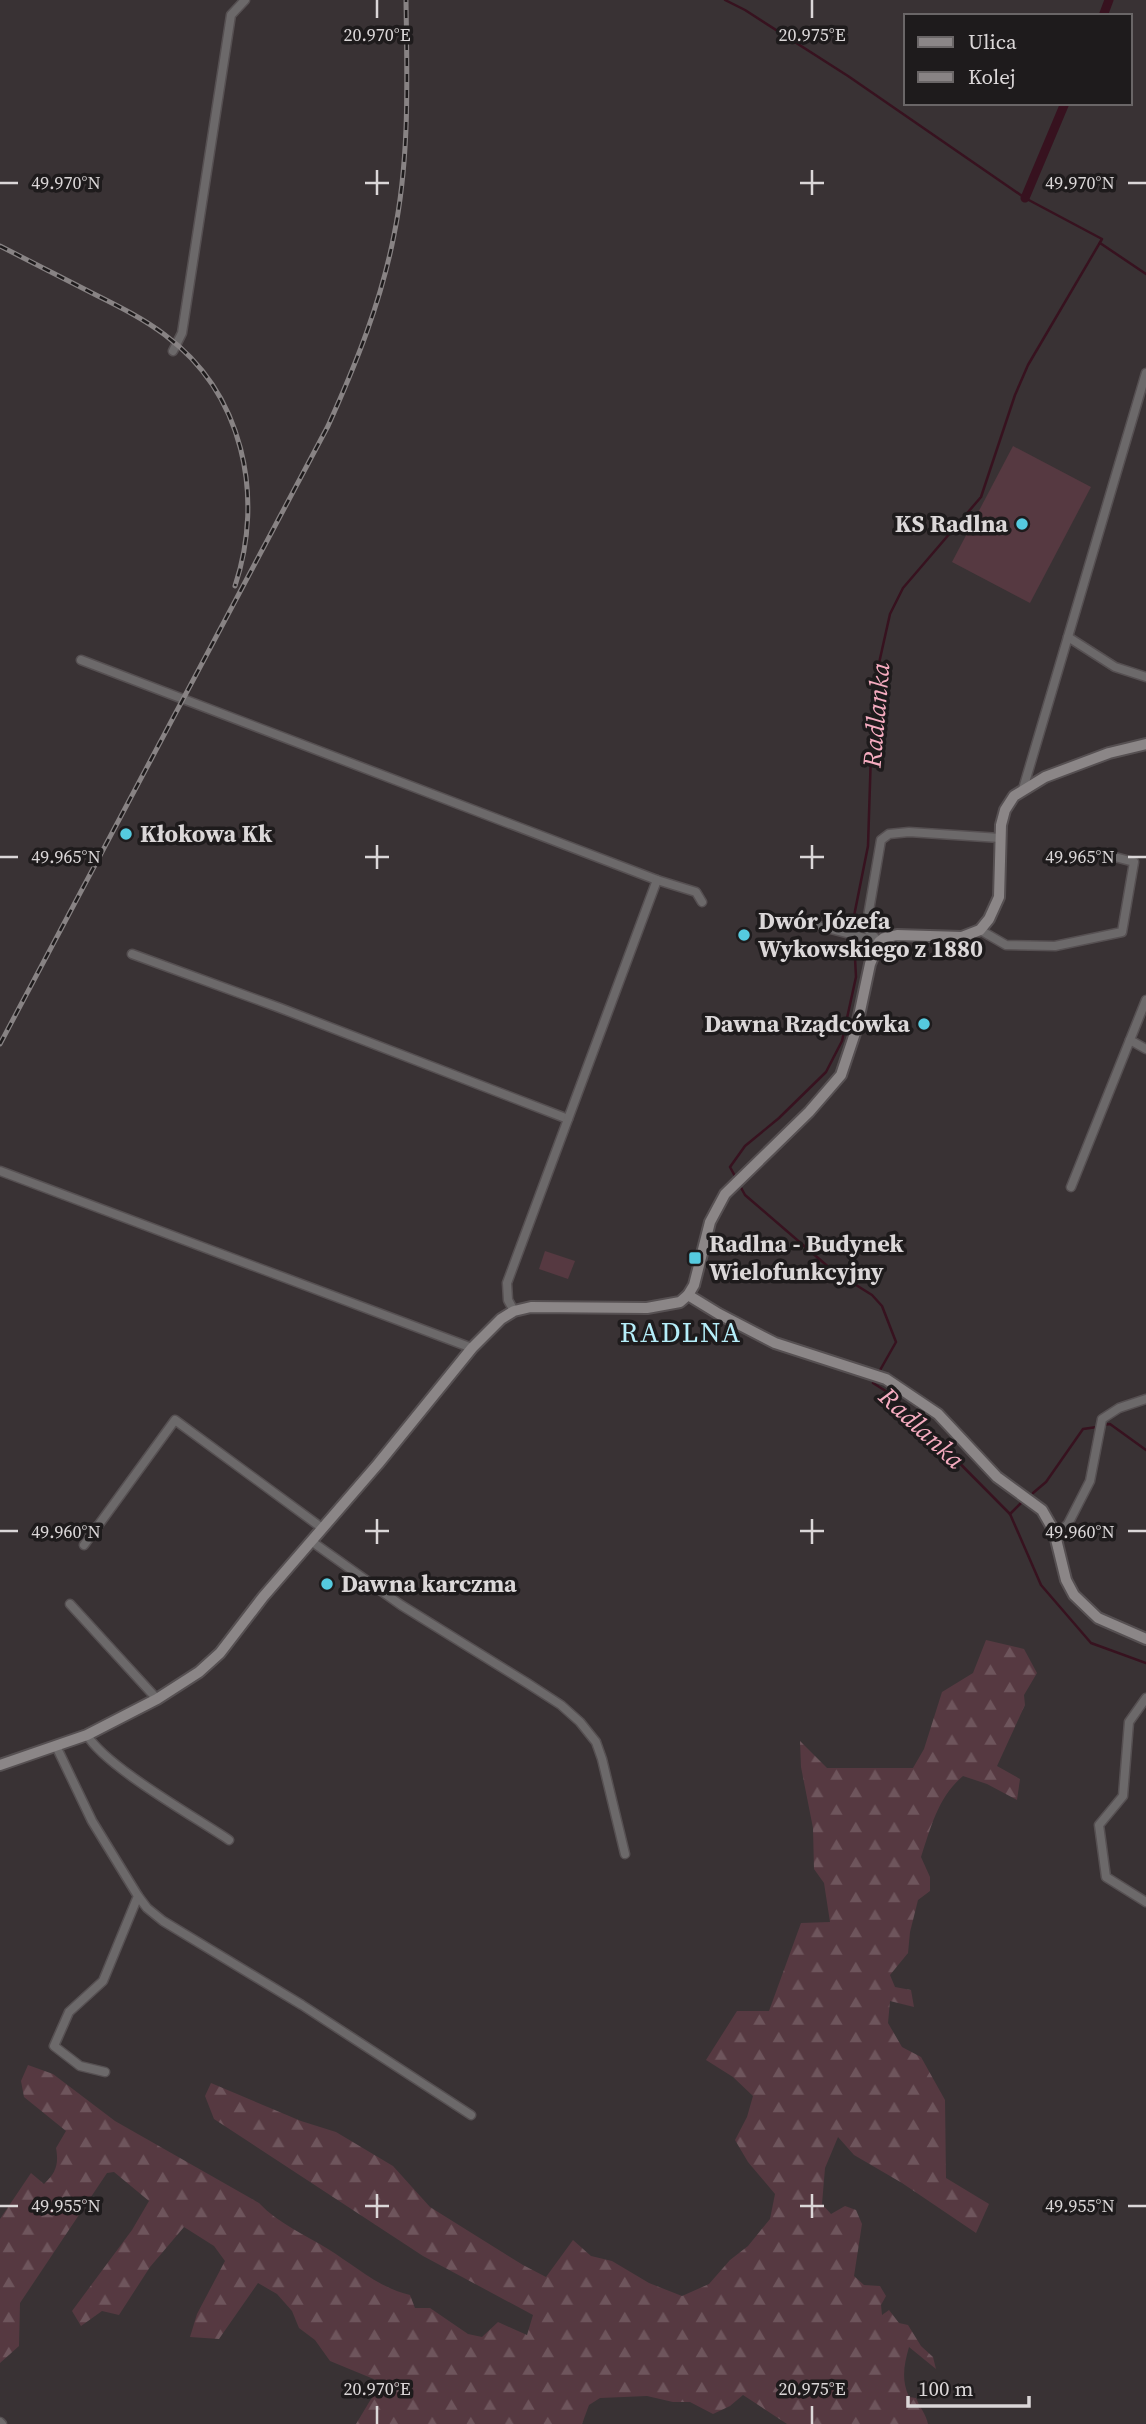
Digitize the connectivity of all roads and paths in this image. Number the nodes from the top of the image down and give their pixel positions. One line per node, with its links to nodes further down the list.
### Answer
1 (245, 0): 2 (street)
2 (173, 351)
3 (1146, 373): 4 (street)
4 (1068, 637): 6 (street); 8 (street)
5 (81, 660): 11 (street)
6 (1146, 677)
7 (1146, 744): 8 (street)
8 (1023, 789): 9 (street)
9 (1000, 838): 14 (street); 15 (street)
10 (1111, 856): 14 (street)
11 (657, 880): 12 (street); 20 (street)
12 (702, 901)
13 (820, 926): 15 (street)
14 (980, 930): 15 (street)
15 (879, 942): 23 (street)
16 (132, 954): 20 (street)
17 (1146, 1000): 18 (street)
18 (1130, 1040): 19 (street); 22 (street)
19 (1146, 1049)
20 (568, 1119): 24 (street)
21 (0, 1171): 25 (street)
22 (1071, 1187)
23 (688, 1295): 24 (street); 28 (street)
24 (514, 1311): 25 (street)
25 (472, 1348): 27 (street)
26 (1146, 1399): 28 (street)
27 (322, 1528): 29 (street); 30 (street)
28 (1054, 1531): 32 (street)
29 (311, 1541): 34 (street); 39 (street)
30 (84, 1545)
31 (70, 1604): 34 (street)
32 (1146, 1639)
33 (1146, 1698): 41 (street)
34 (157, 1699): 35 (street)
35 (86, 1735): 36 (street); 38 (street)
36 (56, 1746): 37 (street); 40 (street)
37 (0, 1765)
38 (229, 1840)
39 (625, 1854)
40 (138, 1896): 42 (street); 43 (street)
41 (1146, 1902)
42 (105, 2072)
43 (471, 2115)

